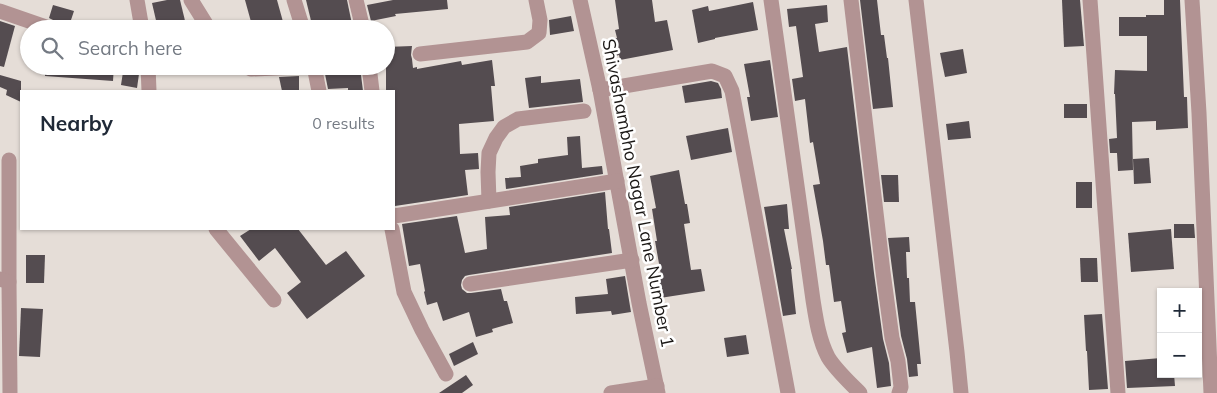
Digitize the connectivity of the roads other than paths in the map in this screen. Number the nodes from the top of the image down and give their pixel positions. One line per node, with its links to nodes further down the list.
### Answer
1 (137, 0): 14 (street)
2 (191, 0): 15 (street)
3 (294, 0): 16 (street)
4 (356, 0): 17 (street)
5 (536, 0): 18 (street)
6 (580, 0): 25 (street, Shivashambho Nagar Lane Number 1)
7 (772, 0): 43 (street)
8 (851, 0): 44 (street)
9 (916, 0): 45 (street)
10 (1090, 0): 46 (street)
11 (1192, 0): 37 (street)
12 (0, 11): 13 (street)
13 (26, 20)
14 (140, 20)
15 (203, 20)
16 (300, 20)
17 (361, 20)
18 (420, 54)
19 (148, 75): 22 (street)
20 (317, 75): 23 (street)
21 (370, 75): 24 (street)
22 (149, 90)
23 (319, 90)
24 (372, 90)
25 (600, 90): 28 (street, Shivashambho Nagar Lane Number 1); 42 (street)
26 (584, 111): 29 (street)
27 (8, 160): 34 (street)
28 (617, 182): 29 (street); 33 (street, Shivashambho Nagar Lane Number 1)
29 (489, 201): 30 (street)
30 (395, 216)
31 (217, 230): 36 (street)
32 (392, 230): 38 (street)
33 (632, 260): 35 (street); 39 (street, Shivashambho Nagar Lane Number 1)
34 (4, 281): 40 (street)
35 (470, 284)
36 (274, 300)
37 (1213, 342): 47 (street)
38 (446, 374)
39 (657, 390): 41 (street)
40 (10, 393)
41 (611, 393)
42 (788, 393)
43 (860, 393)
44 (899, 393)
45 (961, 393)
46 (1118, 393)
47 (1211, 393)

